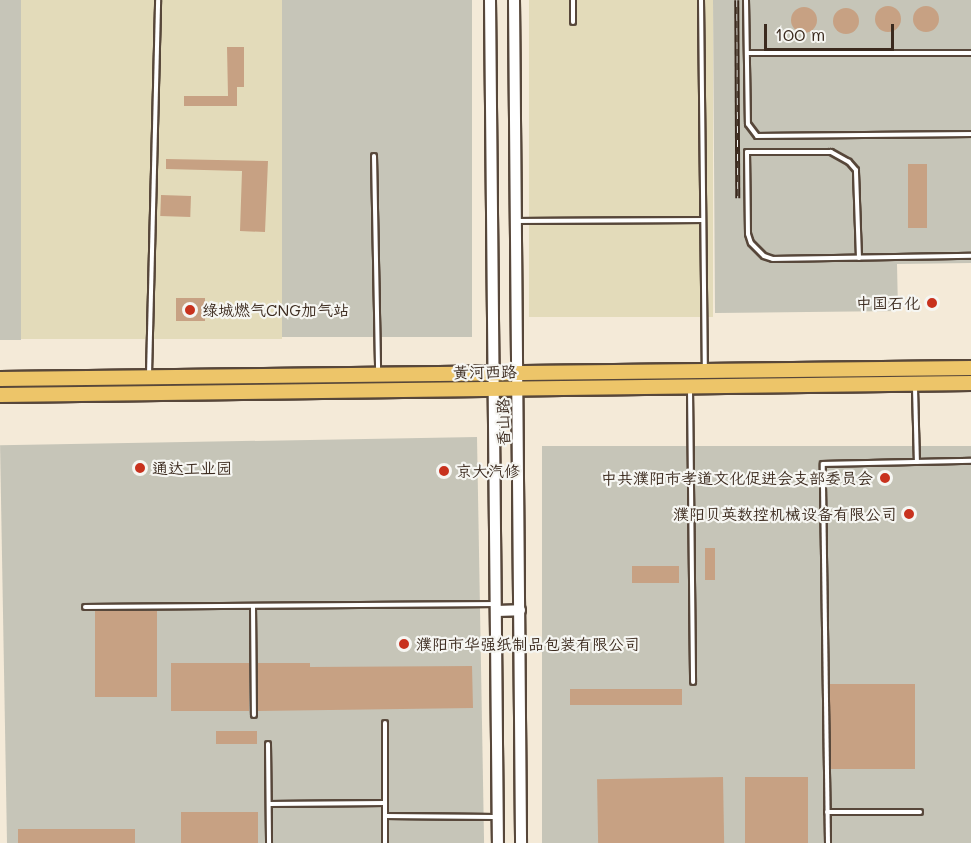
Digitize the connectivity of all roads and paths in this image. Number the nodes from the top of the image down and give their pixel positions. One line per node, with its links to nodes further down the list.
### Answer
1 (158, 0): 21 (lane)
2 (490, 0): 18 (street, 香山路)
3 (514, 0): 12 (street, 香山路)
4 (573, 0): 7 (lane)
5 (701, 0): 13 (lane)
6 (746, 0): 9 (lane)
7 (573, 22)
8 (971, 52): 9 (lane)
9 (747, 53): 10 (lane)
10 (971, 134)
11 (374, 156): 20 (lane)
12 (516, 220): 13 (lane); 19 (street, 香山路)
13 (704, 220): 17 (lane)
14 (971, 256): 15 (lane)
15 (859, 258): 15 (lane)
16 (971, 368): 17 (main road, 黄河西路)
17 (705, 370): 19 (main road, 黄河西路)
18 (495, 372): 19 (main road, 黄河西路); 20 (main road, 黄河西路); 26 (street, 香山路)
19 (518, 372): 27 (street, 香山路)
20 (378, 374): 21 (main road, 黄河西路)
21 (149, 377): 22 (main road, 黄河西路); 28 (lane)
22 (0, 379)
23 (971, 383): 24 (main road, 黄河西路)
24 (915, 384): 25 (main road, 黄河西路); 31 (lane)
25 (690, 386): 27 (main road, 黄河西路); 36 (lane)
26 (495, 388): 27 (main road, 黄河西路); 28 (main road, 黄河西路); 34 (street, 香山路)
27 (518, 388): 35 (street, 香山路)
28 (148, 393): 29 (main road, 黄河西路)
29 (0, 395)
30 (971, 461): 31 (lane)
31 (917, 462): 42 (lane)
32 (253, 606): 33 (lane); 34 (lane); 37 (lane)
33 (85, 607)
34 (496, 607): 35 (street); 45 (street, 香山路)
35 (520, 610): 49 (street, 香山路)
36 (693, 682)
37 (254, 716)
38 (385, 723): 40 (lane)
39 (268, 744): 41 (lane)
40 (385, 802): 41 (lane); 44 (lane)
41 (269, 804): 46 (lane)
42 (827, 812): 43 (lane); 50 (lane)
43 (920, 812)
44 (385, 816): 45 (lane); 47 (lane)
45 (498, 817): 48 (street, 香山路)
46 (269, 843)
47 (385, 843)
48 (498, 843)
49 (521, 843)
50 (828, 843)

